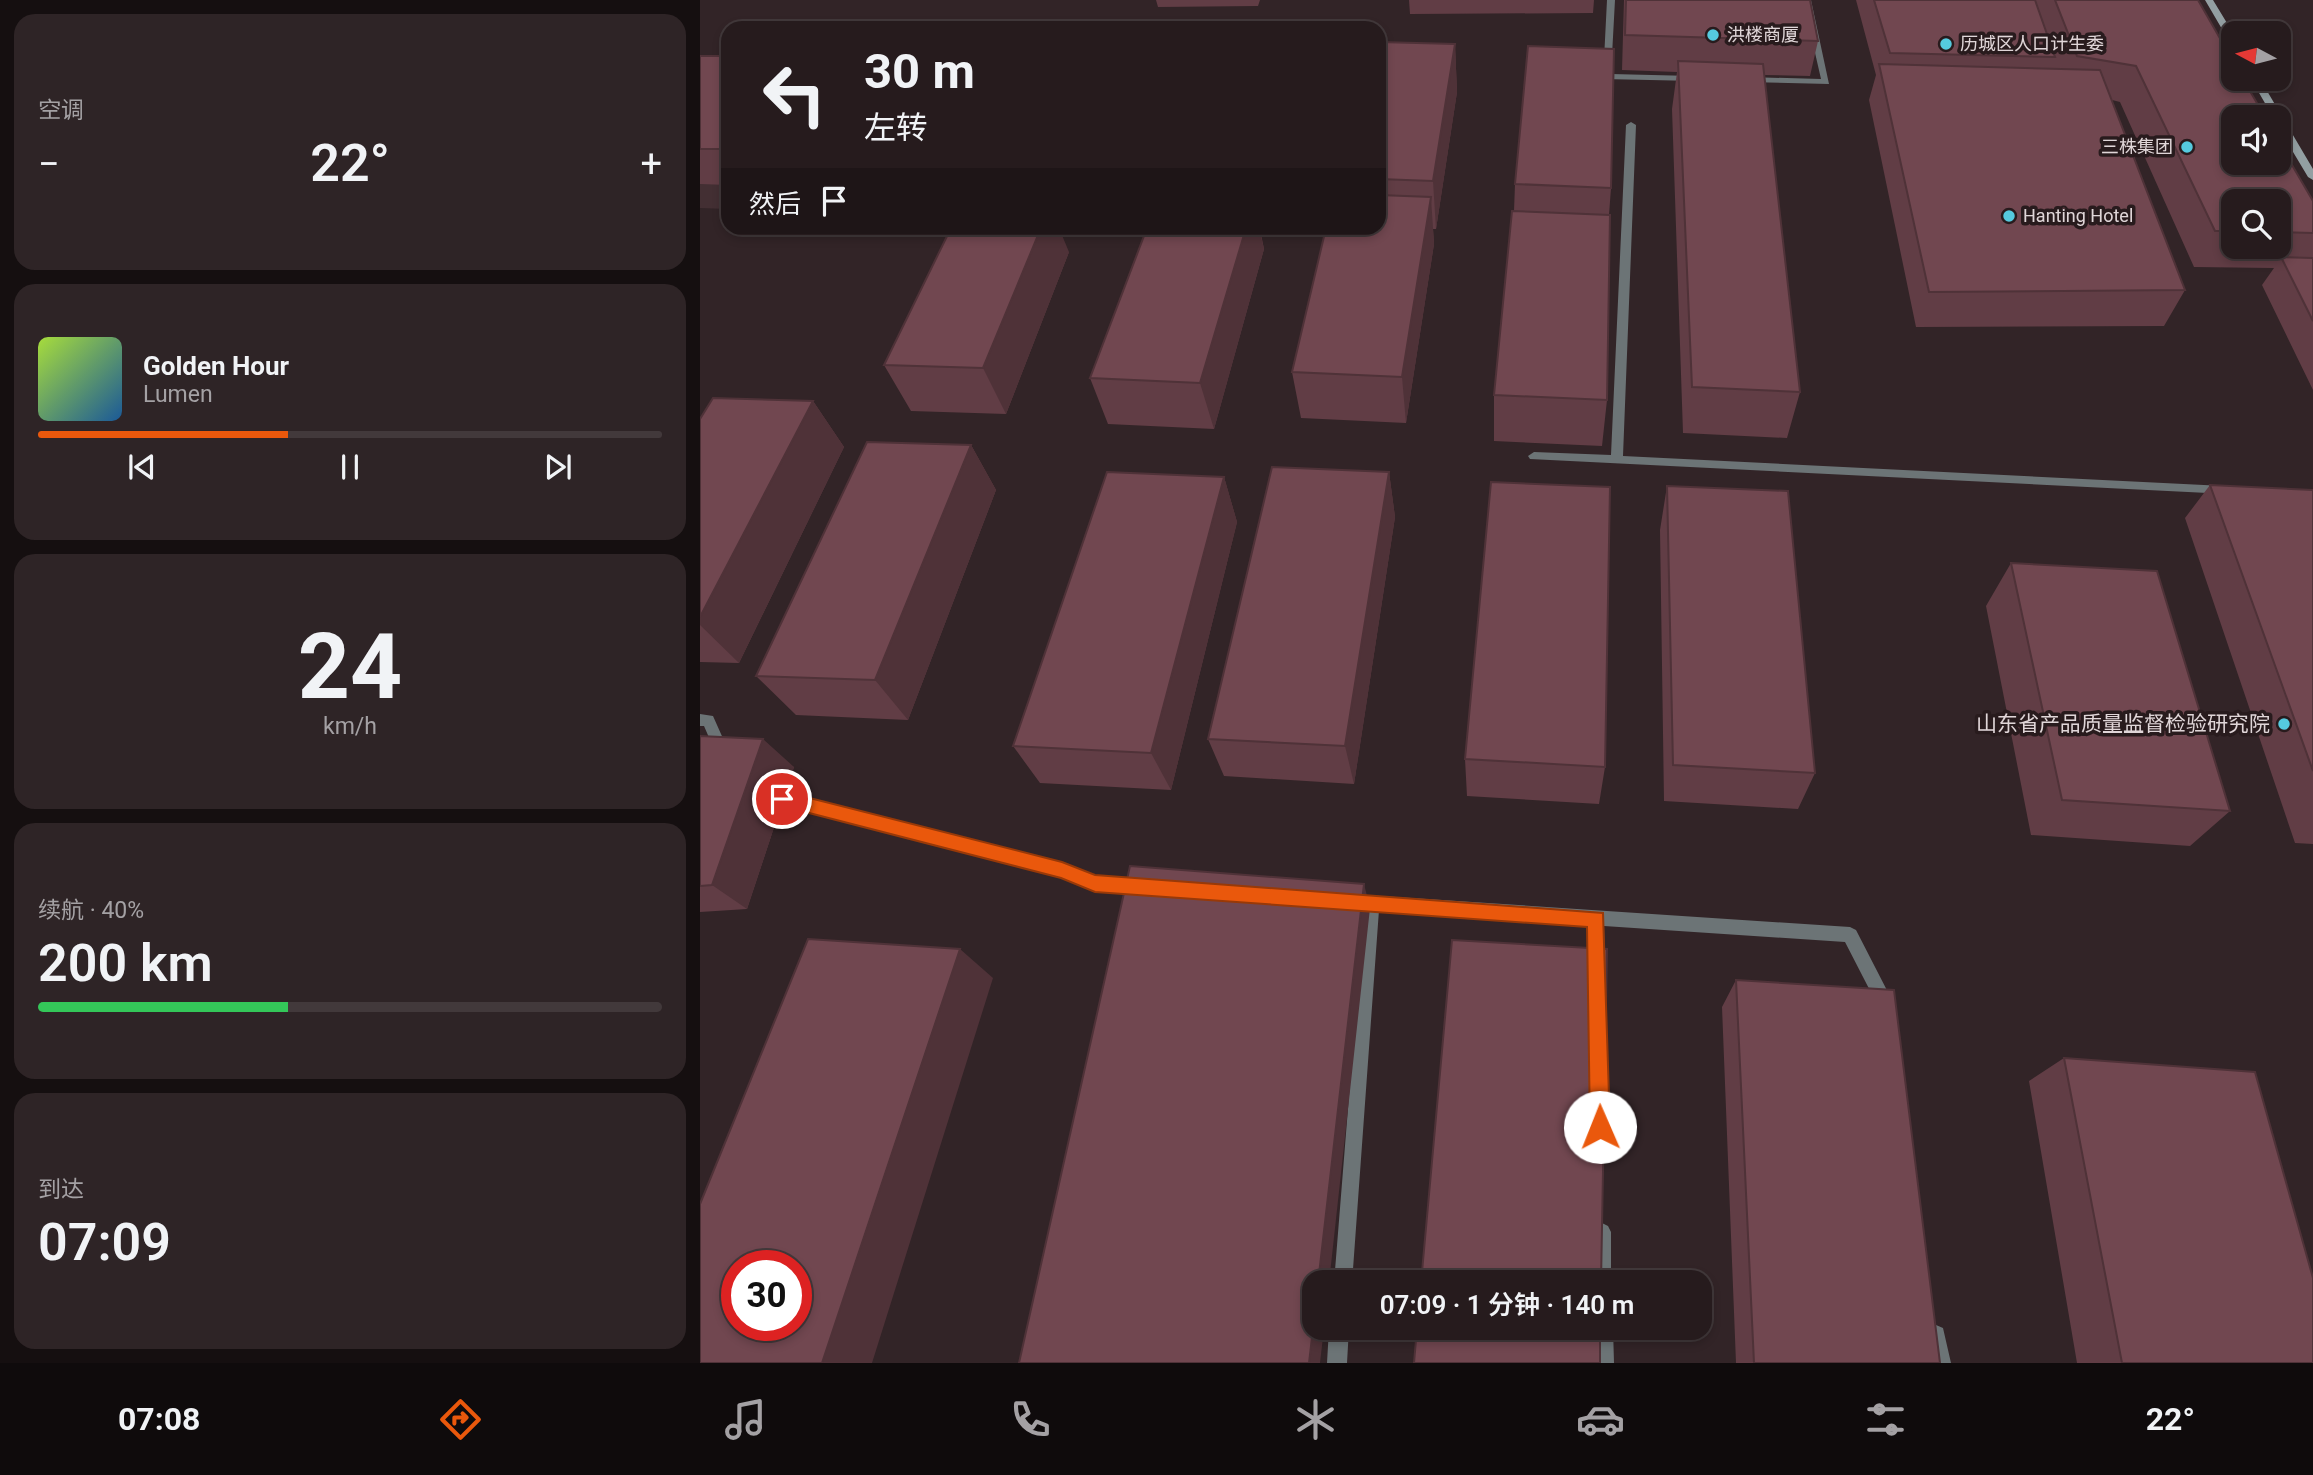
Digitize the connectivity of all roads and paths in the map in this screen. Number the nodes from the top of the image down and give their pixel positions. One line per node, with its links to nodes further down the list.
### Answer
1 (1611, 0): 5 (street)
2 (1807, 0): 6 (street)
3 (2209, 0): 4 (main road)
4 (2221, 21)
5 (1702, 79)
6 (1730, 80)
7 (1631, 125): 11 (street)
8 (2291, 140): 9 (main road)
9 (2313, 177)
10 (1534, 456): 11 (street)
11 (1617, 460): 12 (street)
12 (2243, 492)
13 (700, 720): 14 (street)
14 (727, 773)
15 (743, 788): 16 (street)
16 (1164, 888)
17 (1330, 900): 18 (street)
18 (1372, 903): 19 (street); 23 (street)
19 (1596, 919): 20 (street); 21 (street)
20 (1597, 986)
21 (1890, 1022)
22 (1601, 1215): 24 (street)
23 (1344, 1270)
24 (1602, 1270)
25 (1934, 1322): 30 (street)
26 (1338, 1340): 28 (street)
27 (1603, 1340): 29 (street)
28 (1336, 1363)
29 (1604, 1363)
30 (1941, 1363)

